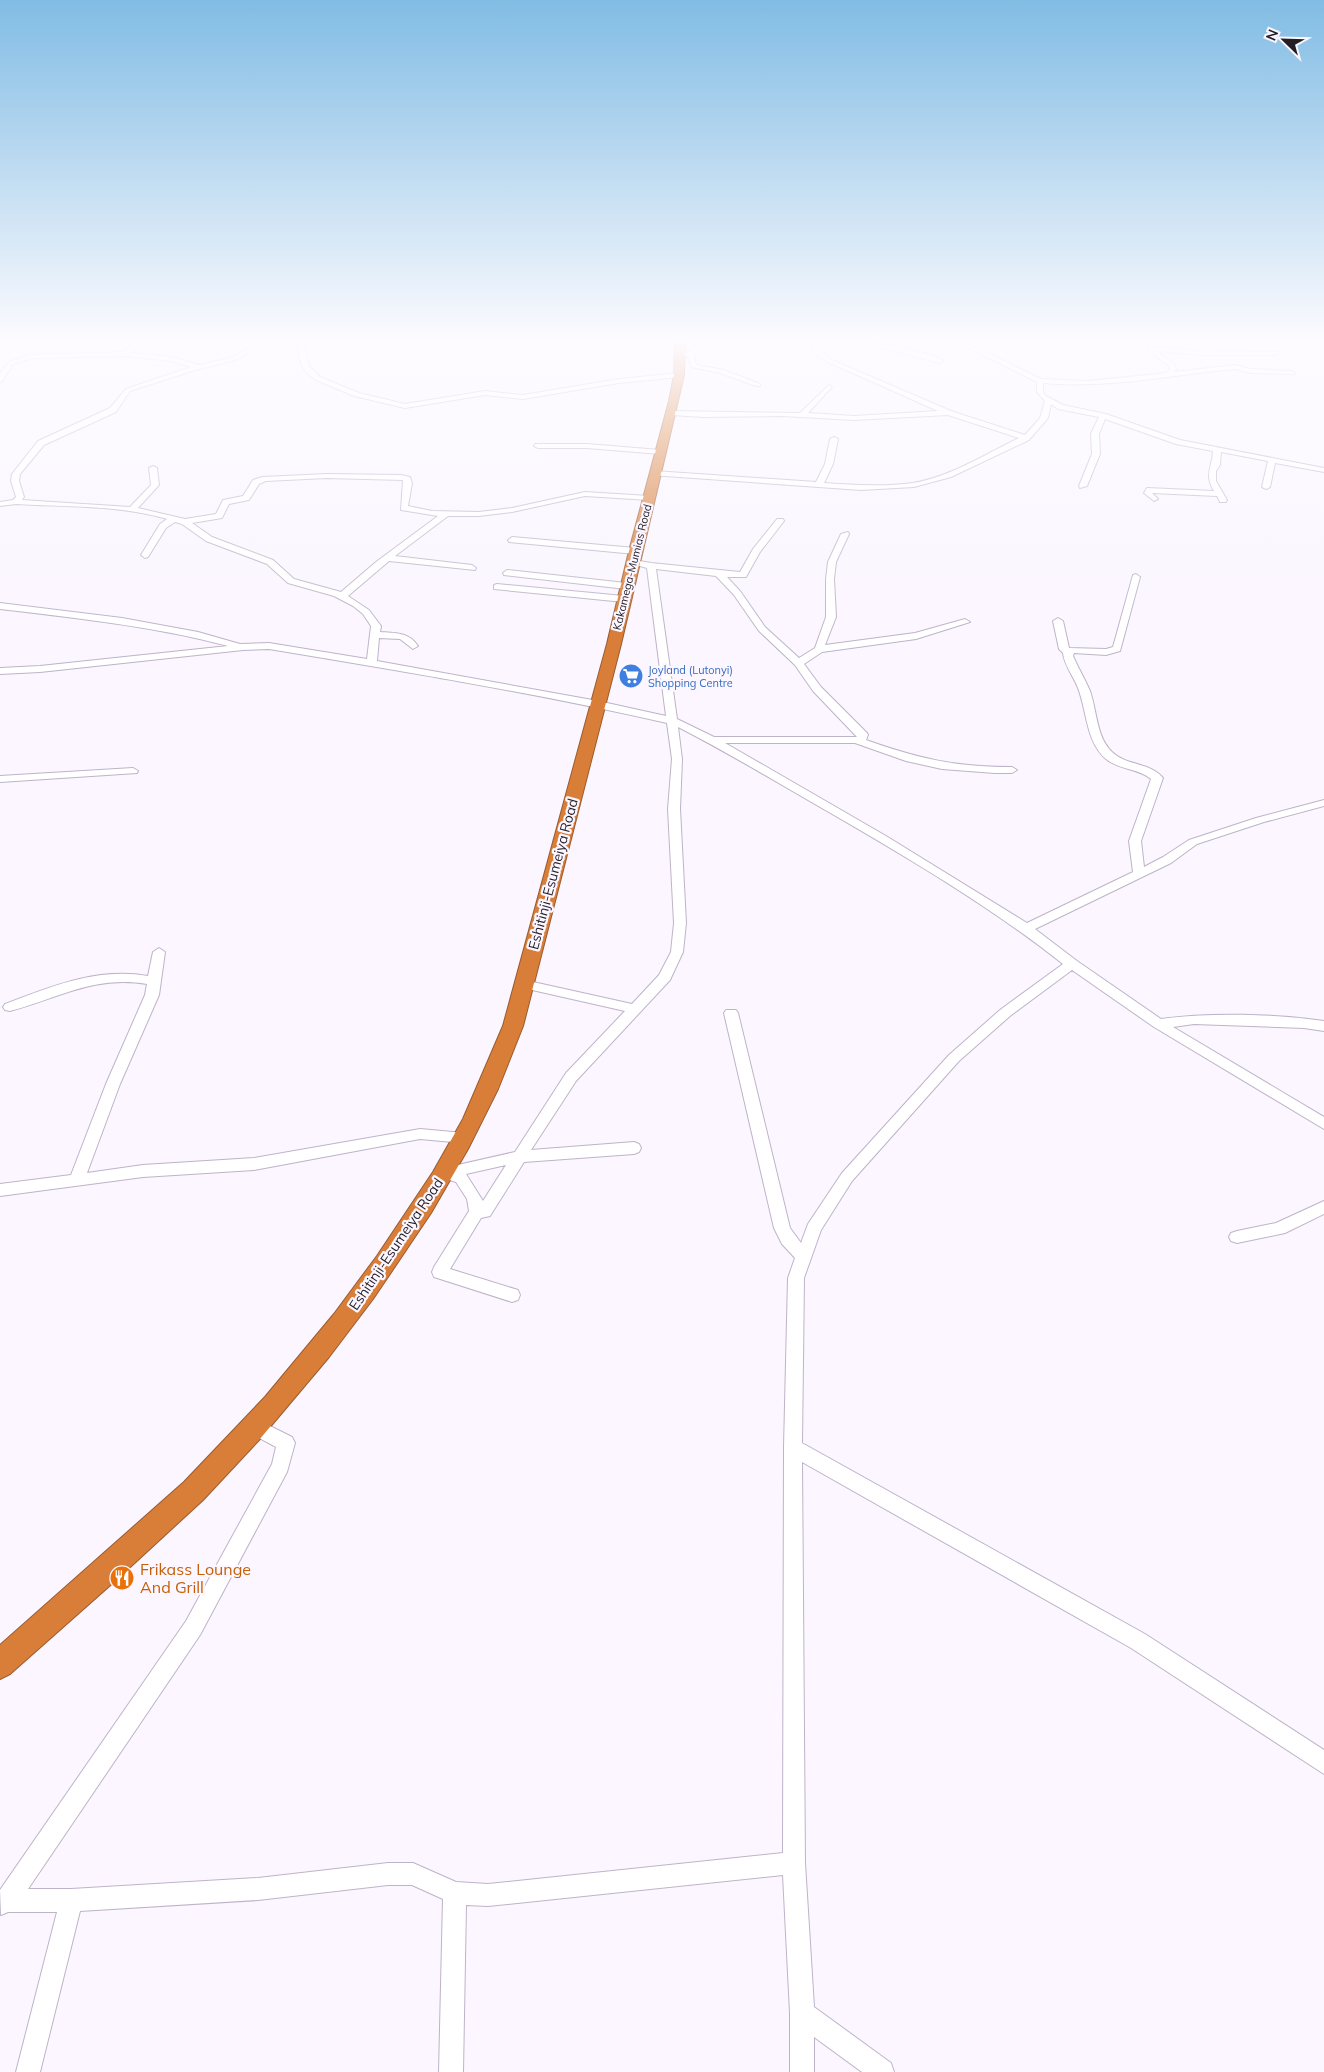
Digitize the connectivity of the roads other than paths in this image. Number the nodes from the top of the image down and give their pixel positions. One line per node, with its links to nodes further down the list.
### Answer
1 (50, 439): 19 (street)
2 (664, 439): 9 (highway, Kakamega-Mumias Road)
3 (834, 439): 14 (street)
4 (1025, 439): 14 (street)
5 (1095, 439): 15 (street)
6 (1168, 439): 8 (street)
7 (538, 446): 9 (street)
8 (1217, 450): 10 (street); 18 (street)
9 (660, 452): 13 (highway, Kakamega-Mumias Road)
10 (1272, 461): 12 (street); 16 (street)
11 (153, 468): 21 (street)
12 (1324, 470)
13 (654, 473): 14 (street); 17 (highway, Kakamega-Mumias Road)
14 (820, 483)
15 (1083, 486)
16 (1266, 487)
17 (649, 498): 22 (street); 29 (highway, Kakamega-Mumias Road)
18 (1154, 500)
19 (16, 502): 20 (street); 21 (street)
20 (0, 504)
21 (132, 509): 23 (street)
22 (446, 514): 25 (street); 30 (street)
23 (173, 519): 25 (street); 28 (street)
24 (780, 521): 34 (street)
25 (185, 522): 38 (street)
26 (845, 534): 46 (street)
27 (512, 540): 29 (street)
28 (145, 555)
29 (634, 556): 31 (street); 36 (highway, Kakamega-Mumias Road)
30 (388, 558): 32 (street); 38 (street)
31 (651, 566): 34 (street); 52 (street)
32 (472, 568)
33 (507, 573): 36 (street)
34 (719, 574): 49 (street)
35 (1136, 577): 47 (street)
36 (626, 586): 39 (highway, Kakamega-Mumias Road)
37 (497, 588): 39 (street)
38 (342, 596): 43 (street)
39 (624, 599): 51 (highway, Kakamega-Mumias Road)
40 (0, 606): 45 (street)
41 (1058, 621): 47 (street)
42 (965, 622): 46 (street)
43 (376, 635): 44 (street); 48 (street)
44 (413, 646)
45 (243, 647): 48 (street); 50 (street)
46 (819, 649): 49 (street)
47 (1068, 652): 59 (street)
48 (372, 662): 51 (street)
49 (798, 663): 54 (street)
50 (0, 671)
51 (598, 704): 52 (street); 64 (highway, Eshitinji-Esumeiya Road)
52 (673, 721): 53 (street); 66 (street)
53 (712, 740): 54 (street); 60 (street)
54 (856, 740): 55 (street)
55 (1012, 770)
56 (132, 771): 57 (street)
57 (0, 779)
58 (1324, 803): 59 (street)
59 (1140, 874): 60 (street)
60 (1026, 928): 62 (street)
61 (159, 952): 63 (street)
62 (1072, 964): 68 (street); 80 (street)
63 (154, 981): 65 (street); 75 (street)
64 (524, 984): 66 (street); 71 (highway, Eshitinji-Esumeiya Road)
65 (10, 1007)
66 (636, 1010): 73 (street)
67 (731, 1013): 80 (street)
68 (1159, 1024): 69 (street); 70 (street)
69 (1324, 1026)
70 (1324, 1124)
71 (464, 1138): 74 (highway, Eshitinji-Esumeiya Road); 75 (street)
72 (634, 1148): 73 (street)
73 (519, 1157): 74 (street); 78 (street)
74 (445, 1173): 78 (street); 82 (highway, Eshitinji-Esumeiya Road)
75 (77, 1180): 76 (street)
76 (0, 1190)
77 (1324, 1207): 79 (street)
78 (477, 1211): 81 (street)
79 (1237, 1237)
80 (804, 1256): 83 (street)
81 (512, 1295)
82 (254, 1426): 84 (highway, Eshitinji-Esumeiya Road); 89 (street)
83 (793, 1447): 85 (street); 86 (street)
84 (0, 1664)
85 (1324, 1763)
86 (794, 1863): 87 (street); 90 (street)
87 (455, 1893): 88 (street); 92 (street)
88 (71, 1900): 89 (street); 91 (street)
89 (3, 1902)
90 (802, 2013): 93 (street); 94 (street)
91 (28, 2072)
92 (451, 2072)
93 (802, 2072)
94 (882, 2072)

